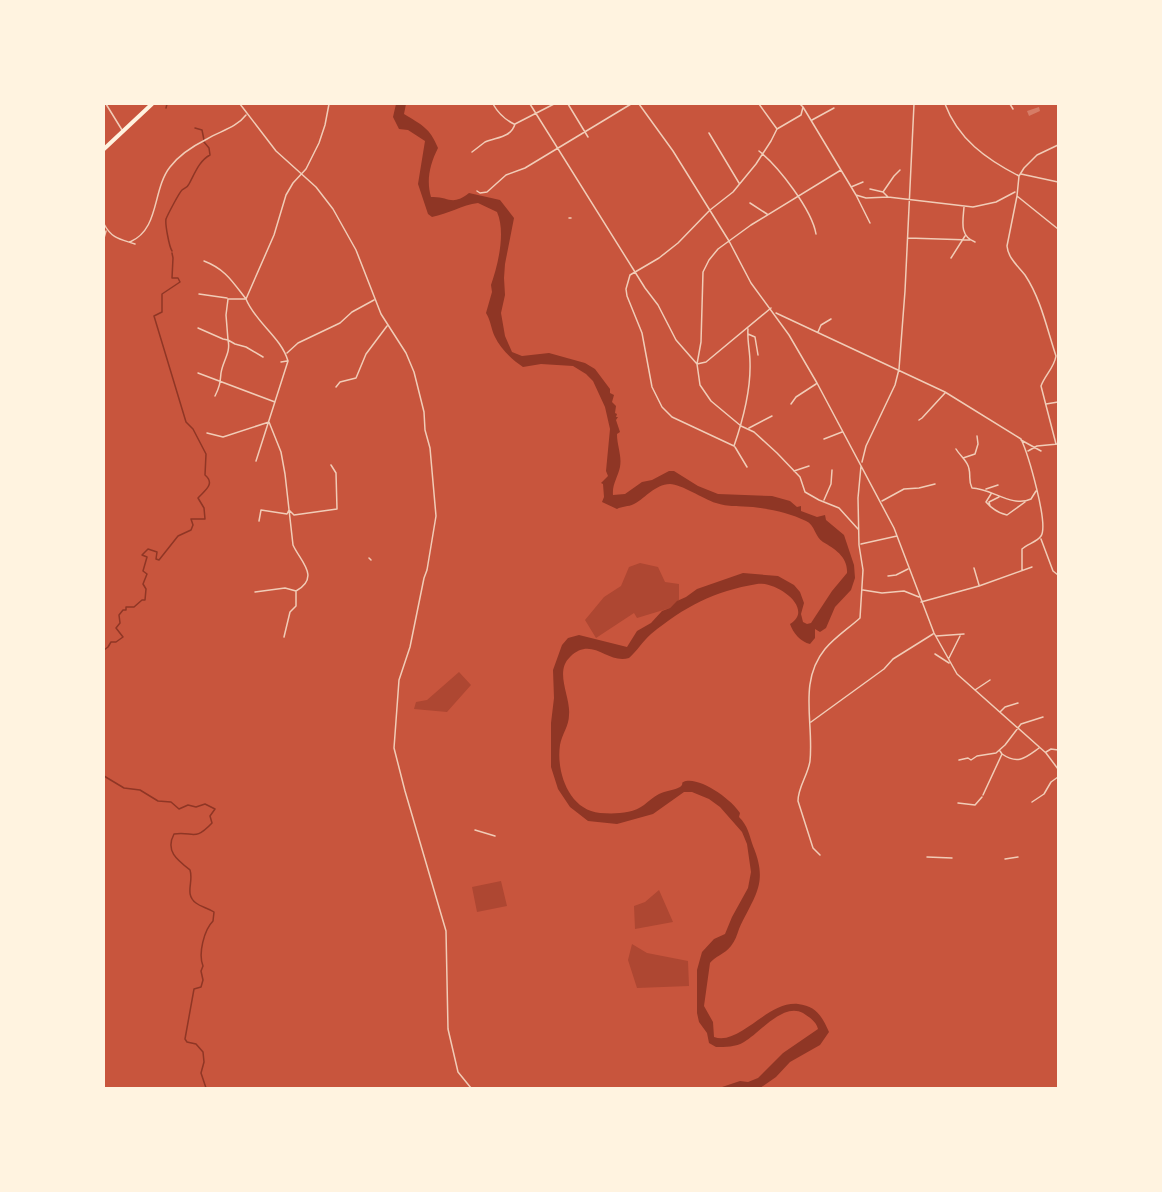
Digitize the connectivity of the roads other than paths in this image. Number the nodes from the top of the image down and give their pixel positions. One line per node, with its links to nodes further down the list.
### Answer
1 (106, 104): 28 (street)
2 (152, 104): 28 (highway)
3 (240, 104): 20 (street)
4 (329, 104): 26 (street)
5 (493, 104): 25 (street)
6 (530, 104): 19 (street)
7 (554, 104): 19 (street)
8 (568, 104): 29 (street)
9 (631, 104): 29 (street)
10 (639, 104): 57 (street)
11 (759, 104): 27 (street)
12 (800, 104): 16 (street)
13 (914, 104): 54 (street)
14 (945, 104): 40 (street)
15 (1010, 104): 18 (street)
16 (803, 107): 21 (street); 22 (street)
17 (834, 108): 23 (street)
18 (1013, 109)
19 (538, 113): 25 (street); 33 (street)
20 (247, 115): 41 (street); 72 (street)
21 (801, 116): 22 (street); 27 (street)
22 (808, 116): 23 (street)
23 (811, 121): 38 (street)
24 (320, 123): 26 (street)
25 (515, 124): 36 (street)
26 (325, 125): 41 (street)
27 (777, 129): 37 (street)
28 (122, 130): 34 (highway)
29 (584, 132): 31 (street); 33 (street)
30 (709, 133): 44 (street)
31 (588, 137)
32 (1059, 145): 40 (street)
33 (558, 147): 47 (street); 77 (street)
34 (104, 149)
35 (759, 151): 37 (street)
36 (472, 152)
37 (763, 154): 44 (street); 52 (street)
38 (841, 170): 45 (street); 52 (street)
39 (900, 170): 49 (street)
40 (1019, 174): 43 (street); 48 (street)
41 (301, 176): 80 (street); 81 (street)
42 (863, 182): 45 (street)
43 (1059, 182)
44 (739, 183): 57 (street)
45 (850, 187): 50 (street)
46 (870, 189): 49 (street)
47 (477, 191)
48 (1017, 191): 51 (street); 56 (street)
49 (883, 192): 53 (street)
50 (856, 195): 53 (street); 59 (street)
51 (1017, 196): 61 (street); 98 (street)
52 (797, 197): 58 (street); 63 (street)
53 (888, 198): 54 (street)
54 (909, 201): 56 (street); 68 (street)
55 (750, 202): 58 (street)
56 (964, 206): 64 (street)
57 (710, 210): 67 (street); 77 (street)
58 (768, 214): 65 (street)
59 (870, 223)
60 (104, 224): 62 (street)
61 (1059, 229)
62 (107, 230): 66 (street); 72 (street)
63 (816, 234)
64 (965, 236): 69 (street); 70 (street)
65 (734, 237): 67 (street); 71 (street)
66 (104, 238)
67 (727, 238): 71 (street)
68 (908, 238): 69 (street); 101 (street)
69 (962, 240): 70 (street); 75 (street)
70 (970, 240): 73 (street)
71 (729, 241): 82 (street); 100 (street)
72 (130, 242): 74 (street)
73 (975, 242)
74 (135, 244)
75 (951, 258)
76 (204, 261): 80 (street)
77 (635, 271): 100 (street); 123 (street)
78 (199, 294): 79 (street)
79 (228, 298): 80 (street); 92 (street)
80 (246, 299): 93 (street)
81 (375, 300): 87 (street); 93 (street)
82 (771, 308): 83 (street); 89 (street)
83 (775, 313): 85 (street); 86 (street)
84 (831, 319): 90 (street)
85 (780, 320): 86 (street); 104 (street)
86 (790, 320): 90 (street)
87 (388, 325): 105 (street); 194 (street)
88 (198, 328): 92 (street)
89 (748, 329): 91 (street); 100 (street)
90 (818, 332): 101 (street)
91 (747, 334): 94 (street); 115 (street)
92 (228, 339): 95 (street); 103 (street)
93 (286, 354): 96 (street)
94 (758, 355)
95 (262, 357)
96 (288, 361): 97 (street); 108 (street)
97 (281, 362)
98 (1055, 362): 99 (street); 111 (street)
99 (1059, 362)
100 (697, 364): 115 (street)
101 (899, 369): 106 (street); 130 (street)
102 (198, 373): 103 (street)
103 (222, 381): 107 (street); 108 (street)
104 (817, 383): 110 (street); 117 (street)
105 (336, 387)
106 (945, 392): 113 (street); 121 (street)
107 (215, 396)
108 (275, 402): 114 (street)
109 (1059, 402): 111 (street)
110 (791, 404)
111 (1046, 404): 122 (street)
112 (772, 416): 116 (street)
113 (919, 420)
114 (268, 424): 118 (street); 129 (street); 146 (street)
115 (741, 426): 116 (street); 123 (street)
116 (748, 429): 135 (street)
117 (843, 432): 120 (street); 130 (street)
118 (207, 433)
119 (977, 436): 128 (street)
120 (824, 439)
121 (1020, 439): 124 (street); 126 (street)
122 (1057, 444): 124 (street)
123 (734, 446): 133 (street)
124 (1034, 447): 126 (street); 127 (street)
125 (956, 449): 128 (street)
126 (1027, 451): 139 (street)
127 (1041, 451)
128 (962, 458): 138 (street)
129 (256, 460)
130 (861, 464): 143 (street); 148 (street)
131 (331, 465): 146 (street)
132 (809, 466): 135 (street)
133 (747, 467)
134 (832, 470): 142 (street)
135 (793, 471): 142 (street)
136 (934, 484): 143 (street)
137 (998, 485): 138 (street)
138 (984, 489): 140 (street)
139 (1036, 490): 144 (street); 150 (street)
140 (991, 493): 141 (street); 145 (street)
141 (1000, 496): 144 (street); 145 (street)
142 (823, 501): 148 (street)
143 (881, 501): 149 (street)
144 (1026, 501): 145 (street)
145 (990, 506)
146 (289, 510): 147 (street); 160 (street)
147 (260, 521)
148 (858, 530): 151 (street)
149 (898, 536): 151 (street); 153 (street)
150 (1041, 538): 155 (street); 156 (street)
151 (859, 545): 159 (street)
152 (1032, 567): 155 (street)
153 (909, 568): 157 (street); 162 (street)
154 (974, 568): 158 (street)
155 (1022, 570): 158 (street)
156 (1059, 574)
157 (888, 576)
158 (979, 586): 163 (street)
159 (862, 590): 162 (street); 176 (street)
160 (296, 591): 161 (street); 168 (street)
161 (255, 592)
162 (919, 597): 163 (street)
163 (920, 602): 164 (street)
164 (934, 633): 167 (street); 176 (street)
165 (964, 634): 166 (street)
166 (960, 635): 167 (street); 170 (street)
167 (936, 636): 170 (street)
168 (284, 637)
169 (934, 654): 170 (street)
170 (949, 662): 172 (street)
171 (990, 680): 172 (street)
172 (974, 690): 174 (street)
173 (1018, 703): 174 (street)
174 (999, 712): 177 (street)
175 (1043, 717): 177 (street)
176 (810, 723): 189 (street)
177 (1018, 729): 178 (street); 180 (street)
178 (1040, 748): 180 (street); 181 (street)
179 (1059, 750): 181 (street)
180 (1000, 752): 182 (street); 186 (street)
181 (1046, 753): 183 (street)
182 (959, 760)
183 (1059, 769)
184 (1059, 777): 185 (street)
185 (1032, 802)
186 (958, 803)
187 (475, 830): 188 (street)
188 (495, 836)
189 (820, 855)
190 (927, 857): 192 (street)
191 (1018, 857): 193 (street)
192 (952, 858)
193 (1005, 859)
194 (471, 1089)

